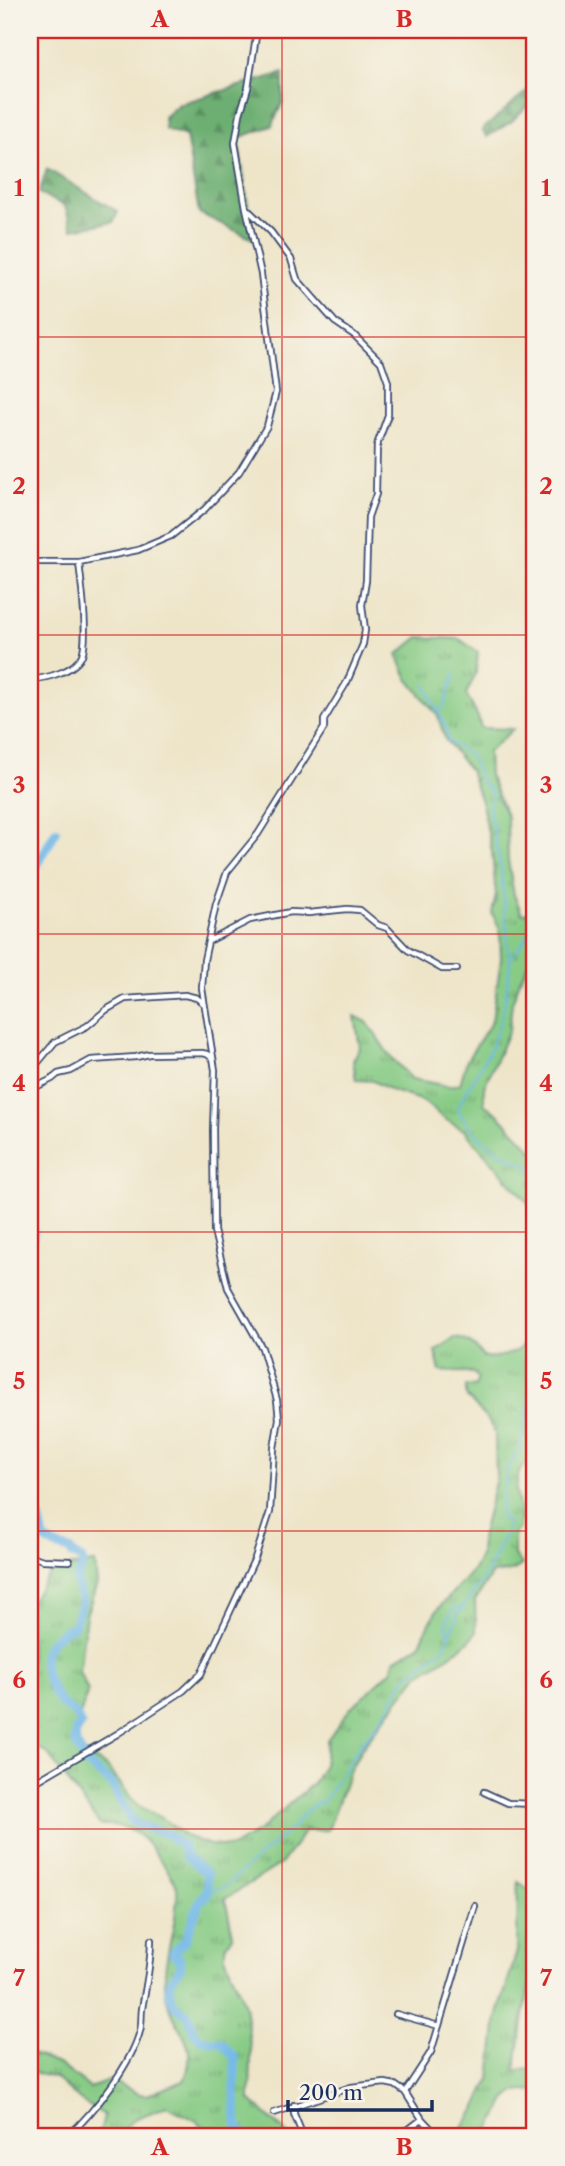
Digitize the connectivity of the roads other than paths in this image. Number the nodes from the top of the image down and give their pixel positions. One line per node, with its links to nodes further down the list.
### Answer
1 (257, 30): 2 (street)
2 (246, 208): 4 (street); 6 (street)
3 (30, 562): 4 (street)
4 (79, 562): 5 (street)
5 (30, 680)
6 (208, 942): 7 (street); 8 (street)
7 (457, 970)
8 (205, 1005): 9 (street); 10 (street)
9 (213, 1059): 11 (street); 16 (street)
10 (30, 1075)
11 (30, 1090)
12 (30, 1556): 13 (street)
13 (69, 1561)
14 (535, 1749): 15 (street)
15 (527, 1752)
16 (30, 1785)
17 (484, 1792): 18 (street)
18 (535, 1804)
19 (475, 1906): 22 (street)
20 (151, 1940): 27 (street)
21 (396, 2014): 22 (street)
22 (439, 2026): 23 (street)
23 (405, 2092): 24 (street); 26 (street)
24 (294, 2105): 25 (street); 28 (street)
25 (274, 2113)
26 (422, 2119): 29 (street); 30 (street)
27 (68, 2136)
28 (303, 2136)
29 (400, 2136)
30 (438, 2136)

